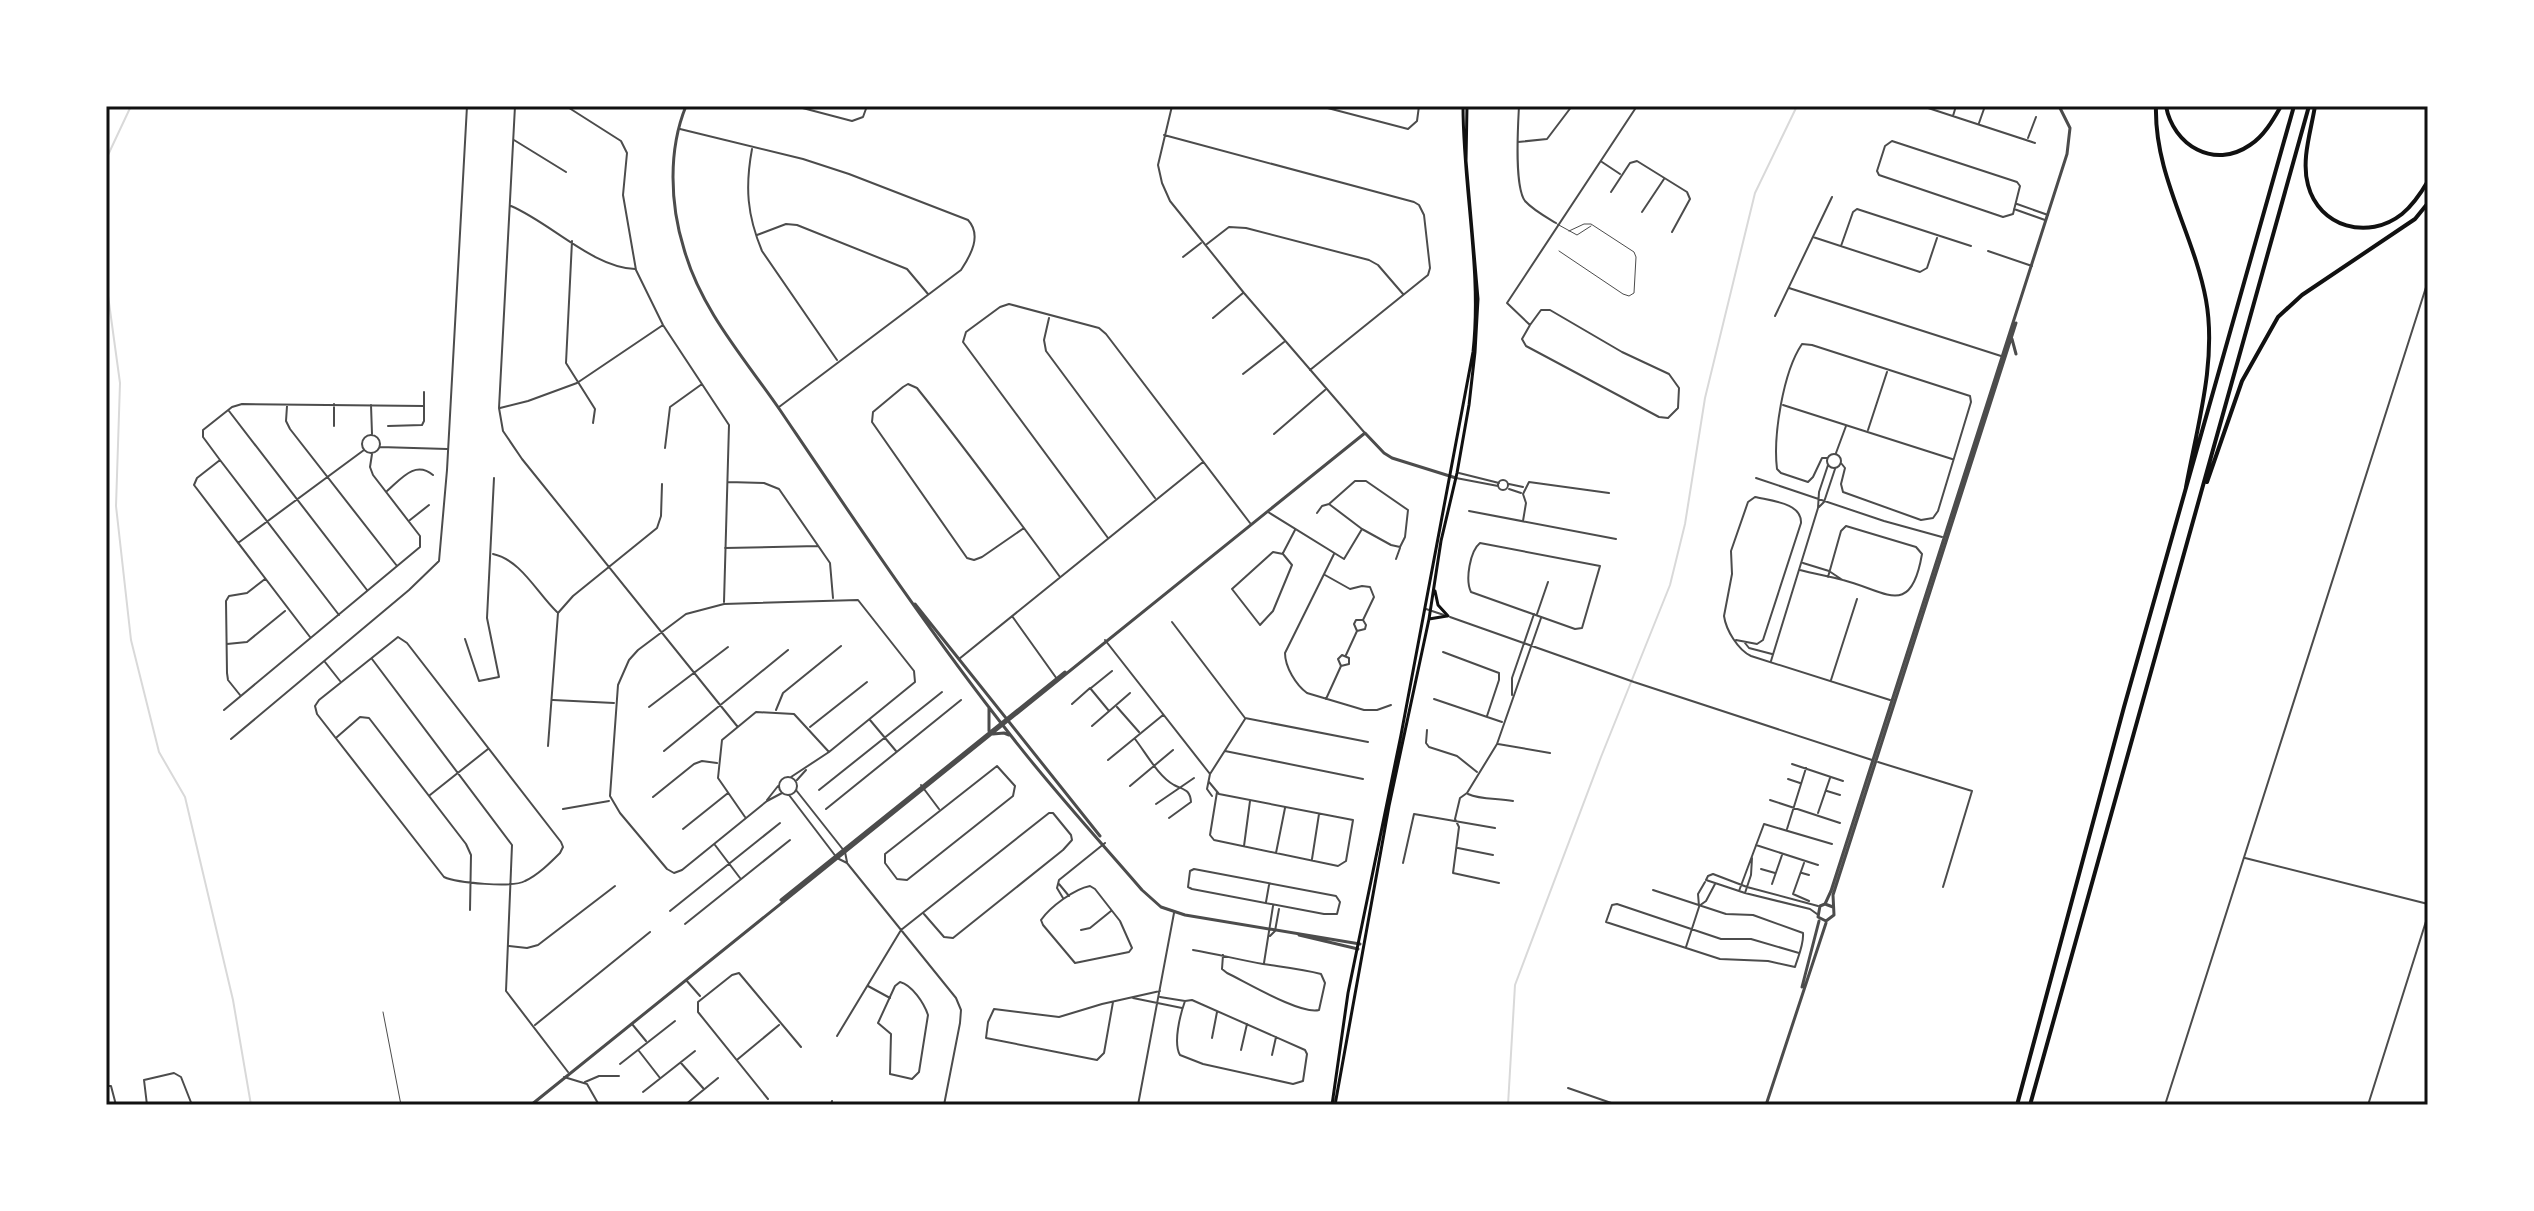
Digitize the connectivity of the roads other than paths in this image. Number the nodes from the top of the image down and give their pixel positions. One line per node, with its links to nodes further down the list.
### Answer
1 (467, 106): 110 (street)
2 (515, 106): 33 (street)
3 (566, 106): 68 (street)
4 (686, 106): 31 (street)
5 (797, 106): 6 (street)
6 (867, 106)
7 (1035, 106): 8 (street)
8 (1053, 106)
9 (1172, 106): 32 (street)
10 (1320, 106): 11 (street)
11 (1419, 106)
12 (1465, 106): 121 (main road); 124 (main road)
13 (1519, 106): 35 (street)
14 (1572, 106): 35 (street)
15 (1637, 106): 38 (street)
16 (1922, 106): 27 (street)
17 (1949, 106): 27 (street)
18 (1956, 106): 28 (street)
19 (1985, 106): 30 (street)
20 (2059, 106): 50 (street)
21 (2156, 106): 150 (highway)
22 (2166, 106): 23 (highway)
23 (2281, 106)
24 (2294, 106): 150 (highway)
25 (2309, 106): 154 (highway)
26 (2315, 106): 42 (highway)
27 (1946, 114): 28 (street)
28 (1953, 116): 30 (street)
29 (2036, 117): 34 (street)
30 (1978, 124): 34 (street)
31 (679, 129): 37 (street); 98 (street)
32 (1164, 135): 60 (street); 73 (street)
33 (513, 139): 39 (street); 47 (street)
34 (2027, 140): 36 (street)
35 (1517, 142): 52 (street)
36 (2035, 143)
37 (752, 147): 56 (street); 72 (street)
38 (1601, 161): 40 (street); 52 (street)
39 (566, 172)
40 (1621, 175): 41 (street); 43 (street)
41 (1665, 178): 49 (street); 55 (street)
42 (2428, 181)
43 (1611, 192)
44 (1832, 197): 58 (street)
45 (2428, 203): 154 (highway)
46 (2016, 204): 48 (street); 48 (street); 50 (street)
47 (510, 206): 59 (street); 97 (street)
48 (2014, 209): 51 (street)
49 (1642, 212)
50 (2048, 215): 51 (street)
51 (2046, 220): 67 (street)
52 (1557, 224): 54 (lane); 79 (street)
53 (1593, 226): 54 (lane); 54 (lane); 64 (lane)
54 (1569, 231)
55 (1672, 232)
56 (756, 236): 72 (street); 84 (street)
57 (1937, 236): 62 (street); 62 (street); 63 (street)
58 (1813, 237): 62 (street); 70 (street)
59 (572, 241): 68 (street); 88 (street)
60 (1202, 242): 61 (street); 66 (street)
61 (1205, 245): 71 (street); 73 (street)
62 (1841, 246)
63 (1971, 246)
64 (1559, 251)
65 (1988, 251): 67 (street)
66 (1183, 257)
67 (2032, 266): 74 (street)
68 (636, 270): 78 (street)
69 (2428, 281): 344 (street)
70 (1789, 288): 76 (street); 83 (street)
71 (1244, 293): 77 (street); 81 (street)
72 (929, 295): 84 (street)
73 (1404, 295): 85 (street)
74 (2018, 311): 80 (street); 83 (street)
75 (1050, 316): 117 (street); 141 (street); 159 (street)
76 (1775, 316)
77 (1213, 318)
78 (663, 325): 88 (street); 89 (street)
79 (1530, 325): 79 (street)
80 (2013, 336): 82 (street); 83 (street)
81 (1285, 341): 85 (street); 87 (street)
82 (2016, 354)
83 (2005, 355): 161 (street)
84 (839, 362): 98 (street)
85 (1310, 370): 90 (street)
86 (1887, 370): 95 (street); 104 (street); 115 (street)
87 (1243, 374)
88 (577, 383): 97 (street); 100 (street)
89 (703, 383): 109 (street); 129 (street)
90 (1326, 390): 105 (street); 106 (street)
91 (424, 392): 96 (street)
92 (334, 404): 93 (street); 94 (street); 101 (street)
93 (371, 404): 96 (street); 107 (street)
94 (287, 405): 99 (street); 125 (street)
95 (1782, 405): 103 (street); 114 (street)
96 (424, 406): 102 (street)
97 (499, 408): 172 (street)
98 (778, 408): 213 (street)
99 (229, 410): 116 (street); 140 (street)
100 (593, 423)
101 (334, 426)
102 (388, 426)
103 (1846, 426): 104 (street); 113 (street)
104 (1868, 431): 115 (street)
105 (1365, 433): 122 (street); 148 (street)
106 (1274, 434)
107 (372, 435): 108 (street); 111 (street)
108 (380, 447): 110 (street); 112 (street)
109 (665, 448)
110 (448, 449): 214 (street)
111 (364, 450): 112 (street); 125 (street)
112 (372, 454): 137 (street)
113 (1835, 454): 114 (street); 118 (street)
114 (1827, 458): 119 (street)
115 (1953, 459): 118 (street)
116 (220, 460): 152 (street); 162 (street)
117 (1204, 461): 141 (street); 155 (street)
118 (1841, 463): 120 (street)
119 (1828, 465): 120 (street); 133 (street)
120 (1836, 468): 134 (street)
121 (1451, 471): 122 (street); 124 (street); 126 (main road)
122 (1441, 472): 126 (street)
123 (433, 475): 137 (street)
124 (1457, 476): 126 (street); 131 (street); 181 (main road)
125 (327, 477): 140 (street); 171 (street)
126 (1450, 477): 187 (main road)
127 (494, 478): 166 (street)
128 (1756, 478): 142 (street)
129 (726, 482): 163 (street); 165 (street)
130 (662, 484): 172 (street)
131 (1499, 484): 132 (street); 136 (street)
132 (1508, 484): 135 (street); 136 (street)
133 (1822, 484): 134 (street); 142 (street)
134 (1829, 486): 143 (street)
135 (1524, 487): 138 (street); 139 (street)
136 (1507, 489): 139 (street)
137 (386, 492): 151 (street)
138 (1609, 493)
139 (1523, 494): 153 (street)
140 (297, 499): 152 (street); 182 (street)
141 (1156, 499): 159 (street)
142 (1818, 500): 143 (street); 146 (street)
143 (1824, 502): 146 (street); 161 (street)
144 (1329, 504): 149 (street); 157 (street); 164 (street)
145 (429, 505): 151 (street)
146 (1818, 508): 170 (street)
147 (1469, 511): 153 (street)
148 (1267, 512): 155 (street); 158 (street)
149 (1317, 513)
150 (2180, 517): 463 (highway)
151 (409, 521): 171 (street)
152 (267, 522): 162 (street); 189 (street)
153 (1523, 522): 160 (street)
154 (2193, 522): 464 (highway)
155 (1252, 525): 200 (street)
156 (1024, 528): 156 (street); 176 (street)
157 (1362, 529): 164 (street); 168 (street)
158 (1295, 530): 167 (street); 168 (street)
159 (1108, 538): 176 (street)
160 (1616, 539)
161 (1947, 539): 232 (street)
162 (237, 544): 178 (street)
163 (818, 546): 165 (street); 183 (street)
164 (1400, 547): 169 (street)
165 (724, 548): 185 (street)
166 (491, 554): 188 (street); 199 (street)
167 (1283, 554): 167 (street)
168 (1334, 554): 175 (street)
169 (1396, 559)
170 (1802, 562): 173 (street); 174 (street)
171 (397, 567): 182 (street)
172 (609, 567): 188 (street); 197 (street)
173 (1800, 570): 177 (street); 210 (street)
174 (1829, 571): 177 (street); 179 (street); 179 (street)
175 (1324, 574): 194 (street); 228 (street)
176 (1060, 577): 191 (street)
177 (1828, 577): 179 (street)
178 (265, 579): 186 (street); 204 (street)
179 (1842, 579)
180 (1548, 582): 190 (street)
181 (1434, 588): 187 (main road); 192 (main road)
182 (368, 591): 189 (street)
183 (833, 599): 185 (street); 246 (street)
184 (1857, 599): 221 (street)
185 (724, 604): 197 (street)
186 (287, 609): 198 (street); 204 (street)
187 (1428, 610): 192 (street); 193 (main road); 402 (main road)
188 (558, 613): 230 (street)
189 (339, 615): 198 (street)
190 (1537, 615): 190 (street); 202 (street); 205 (street)
191 (1012, 616): 213 (street); 219 (street)
192 (1448, 616): 193 (main road); 202 (street)
193 (1429, 619): 400 (main road)
194 (1363, 620): 196 (street); 196 (street)
195 (1172, 622): 245 (street)
196 (1357, 631): 211 (street)
197 (662, 632): 218 (street); 233 (street)
198 (311, 638): 226 (street)
199 (465, 639)
200 (1105, 640): 219 (street); 243 (street)
201 (1736, 640): 203 (street); 203 (street); 215 (street)
202 (1524, 642): 205 (street); 227 (street)
203 (1744, 642): 210 (street)
204 (226, 644): 226 (street)
205 (1530, 644): 227 (street); 272 (street)
206 (841, 646): 241 (street)
207 (728, 647): 218 (street)
208 (788, 650): 236 (street)
209 (1443, 652): 244 (street)
210 (1773, 654): 215 (street)
211 (1346, 655): 216 (street); 216 (street)
212 (371, 658): 220 (street); 264 (street); 279 (street)
213 (957, 660): 239 (street); 247 (street)
214 (324, 661): 220 (street); 259 (street)
215 (1770, 662): 221 (street)
216 (1341, 666): 228 (street)
217 (1112, 671): 223 (street)
218 (695, 674): 236 (street); 238 (street)
219 (1057, 679): 247 (street)
220 (340, 681): 256 (street)
221 (1831, 681): 232 (street)
222 (867, 682): 252 (street)
223 (1090, 688): 234 (street); 242 (street)
224 (942, 692): 257 (street)
225 (1130, 693): 237 (street)
226 (241, 696): 240 (street)
227 (1512, 696): 248 (street)
228 (1326, 699): 235 (street)
229 (1434, 699): 244 (street)
230 (551, 700): 233 (street); 263 (street)
231 (961, 700): 269 (street)
232 (1893, 701): 272 (street)
233 (615, 703): 306 (street)
234 (1072, 704)
235 (1391, 705)
236 (720, 706): 250 (street); 266 (street)
237 (1116, 706): 242 (street); 255 (street)
238 (649, 707)
239 (989, 707): 249 (street); 254 (street)
240 (224, 710)
241 (776, 711): 250 (street); 252 (street)
242 (1109, 711): 251 (street)
243 (1163, 714): 255 (street); 280 (street)
244 (1487, 716): 248 (street)
245 (1245, 718): 261 (street); 267 (street)
246 (869, 719): 257 (street); 268 (street)
247 (1007, 720): 249 (street); 333 (street)
248 (1503, 722): 262 (street)
249 (1001, 724): 254 (street); 258 (street)
250 (737, 726): 273 (street)
251 (1092, 726)
252 (809, 728): 268 (street)
253 (1427, 730): 278 (street)
254 (990, 733): 258 (street); 293 (street)
255 (1140, 733): 260 (street)
256 (337, 737): 303 (street); 357 (street)
257 (884, 737): 269 (street); 295 (street)
258 (1012, 737): 333 (street)
259 (231, 739)
260 (1135, 739): 271 (street); 275 (street)
261 (1368, 742)
262 (1497, 744): 270 (street); 278 (street)
263 (548, 746)
264 (489, 749): 279 (street); 361 (street)
265 (1173, 750): 275 (street)
266 (664, 751)
267 (1225, 751): 280 (street); 284 (street)
268 (829, 752): 276 (street)
269 (897, 752): 317 (street)
270 (1550, 753)
271 (1108, 760)
272 (1875, 761): 367 (street); 377 (street); 383 (street)
273 (718, 763): 298 (street); 304 (street)
274 (1792, 764): 277 (street)
275 (1155, 765): 291 (street); 292 (street)
276 (809, 766): 281 (street); 286 (street)
277 (1806, 768): 282 (street); 289 (street)
278 (1478, 772): 300 (street)
279 (458, 774): 303 (street); 361 (street)
280 (1210, 774): 288 (street)
281 (791, 777): 286 (street); 290 (street)
282 (1831, 777): 287 (street); 296 (street)
283 (1194, 778): 292 (street)
284 (1363, 779)
285 (1788, 779): 289 (street)
286 (796, 781): 294 (street)
287 (1843, 781)
288 (1209, 782): 297 (street); 305 (street)
289 (1801, 783): 315 (street)
290 (778, 786): 299 (street); 309 (street)
291 (1130, 786)
292 (1181, 786): 312 (street); 322 (street)
293 (923, 787): 318 (street); 338 (street)
294 (796, 790): 301 (street); 310 (street)
295 (819, 790)
296 (1826, 790): 302 (street); 320 (street)
297 (1217, 792): 305 (street); 307 (street)
298 (728, 793): 321 (street); 329 (street)
299 (782, 793): 301 (street); 309 (street)
300 (1467, 793): 311 (street); 323 (street)
301 (789, 795): 314 (street)
302 (1840, 795)
303 (429, 796): 357 (street)
304 (653, 797)
305 (1214, 798): 336 (street)
306 (611, 800): 316 (street); 332 (street)
307 (1250, 800): 313 (street); 336 (street)
308 (1770, 800): 315 (street)
309 (767, 801): 321 (street)
310 (805, 801): 314 (street); 324 (street)
311 (1513, 801)
312 (1156, 804)
313 (1285, 806): 319 (street); 339 (street)
314 (797, 807): 327 (street)
315 (1793, 808): 320 (street); 330 (street)
316 (563, 809)
317 (826, 809)
318 (940, 810): 318 (street)
319 (1319, 813): 345 (street); 345 (street)
320 (1817, 815): 326 (street)
321 (746, 818): 332 (street)
322 (1169, 818)
323 (1455, 819): 328 (street); 337 (street); 348 (street)
324 (821, 821): 327 (street); 338 (street)
325 (780, 823): 349 (street)
326 (1840, 823)
327 (813, 828): 342 (street)
328 (1495, 828)
329 (683, 829)
330 (1786, 830): 334 (street); 335 (street)
331 (790, 840): 355 (street)
332 (714, 844): 349 (street)
333 (1105, 844): 358 (street); 387 (street)
334 (1832, 844)
335 (1755, 845): 340 (street); 343 (street)
336 (1244, 847): 339 (street)
337 (1457, 848): 341 (street); 359 (street)
338 (844, 851): 342 (street); 347 (street)
339 (1276, 853): 345 (street)
340 (1782, 854): 346 (street); 353 (street)
341 (1493, 855)
342 (836, 857): 347 (street); 409 (street)
343 (1752, 857): 363 (street); 366 (street)
344 (2244, 858): 378 (street); 465 (street)
345 (1312, 860)
346 (1805, 861): 350 (street); 352 (street)
347 (847, 863): 394 (street)
348 (1403, 863)
349 (730, 865): 355 (street); 386 (street)
350 (1818, 865)
351 (1761, 869): 353 (street)
352 (1801, 872): 354 (street); 374 (street)
353 (1776, 874): 364 (street)
354 (1809, 875)
355 (741, 879): 392 (street)
356 (1706, 880): 360 (street); 363 (street); 381 (street)
357 (470, 882): 361 (street); 384 (street)
358 (1058, 883): 372 (street); 373 (street)
359 (1499, 883)
360 (1716, 883): 369 (street); 381 (street)
361 (511, 884): 401 (street)
362 (1270, 884): 376 (street); 376 (street); 380 (street)
363 (1741, 884): 366 (street); 369 (street)
364 (1772, 884)
365 (615, 886): 401 (street)
366 (1747, 887): 370 (street); 371 (street)
367 (1943, 887)
368 (1653, 890): 381 (street)
369 (1739, 891): 370 (street)
370 (1745, 893): 375 (street)
371 (1782, 894): 375 (street); 382 (street)
372 (1069, 896): 373 (street); 385 (street)
373 (1064, 899): 385 (street)
374 (1809, 901)
375 (1779, 902): 390 (street)
376 (1266, 904): 379 (street)
377 (1825, 904): 382 (street); 383 (street)
378 (2428, 904)
379 (1273, 905): 380 (street); 396 (street)
380 (1279, 906): 397 (street)
381 (1699, 906): 393 (street); 406 (street)
382 (1820, 906): 390 (street)
383 (1833, 907): 391 (street)
384 (470, 910)
385 (1112, 910): 395 (street)
386 (670, 911)
387 (1174, 912): 396 (street); 411 (street)
388 (924, 914): 388 (street); 394 (street)
389 (2428, 915): 466 (street)
390 (1818, 916): 391 (street); 412 (street)
391 (1827, 921): 412 (street)
392 (685, 924)
393 (1693, 929): 403 (street); 403 (street); 406 (street)
394 (901, 930): 410 (street); 458 (street)
395 (1081, 930)
396 (1269, 930): 397 (street); 399 (street)
397 (1275, 931): 399 (street); 402 (street)
398 (650, 932): 427 (street)
399 (1270, 937): 408 (street)
400 (1365, 945): 402 (street); 405 (main road)
401 (507, 946): 427 (street)
402 (1358, 946): 405 (street); 460 (main road)
403 (1685, 949): 406 (street)
404 (1193, 950): 407 (street)
405 (1364, 951): 460 (main road)
406 (1799, 953)
407 (1223, 955): 408 (street); 408 (street)
408 (1264, 964)
409 (686, 979): 413 (street); 424 (street)
410 (867, 985): 415 (street); 428 (street)
411 (1160, 991): 414 (street); 416 (street)
412 (1800, 994): 462 (street)
413 (701, 997): 425 (street); 437 (street)
414 (1158, 997): 417 (street); 419 (street)
415 (890, 998): 415 (street)
416 (1129, 998): 418 (street); 419 (street)
417 (1185, 1001): 420 (street); 421 (street)
418 (1113, 1002): 418 (street)
419 (1158, 1003): 420 (street); 459 (street)
420 (1183, 1008): 429 (street)
421 (1217, 1011): 426 (street); 430 (street)
422 (383, 1012): 454 (lane)
423 (675, 1021): 431 (street)
424 (631, 1023): 431 (street); 440 (street)
425 (781, 1024): 432 (street); 437 (street)
426 (1247, 1024): 429 (street); 434 (street)
427 (534, 1025): 440 (street)
428 (837, 1036)
429 (1276, 1036): 436 (street)
430 (1212, 1038)
431 (647, 1043): 433 (street)
432 (801, 1047)
433 (639, 1050): 439 (street); 443 (street)
434 (1241, 1050)
435 (695, 1051): 438 (street)
436 (1272, 1055)
437 (737, 1060): 450 (street)
438 (681, 1063): 443 (street); 448 (street)
439 (620, 1064)
440 (569, 1073): 442 (street)
441 (619, 1076): 445 (street)
442 (564, 1077): 445 (street); 455 (street)
443 (660, 1078): 449 (street)
444 (718, 1078): 448 (street)
445 (584, 1083): 456 (street)
446 (106, 1086): 451 (street)
447 (1568, 1088): 461 (street)
448 (704, 1089): 457 (street)
449 (643, 1092)
450 (768, 1099)
451 (116, 1105)
452 (147, 1105): 453 (street)
453 (192, 1105)
454 (401, 1105)
455 (531, 1105)
456 (599, 1105)
457 (687, 1105)
458 (944, 1105)
459 (1138, 1105)
460 (1333, 1105)
461 (1617, 1105)
462 (1766, 1105)
463 (2017, 1105)
464 (2030, 1105)
465 (2165, 1105)
466 (2368, 1105)

